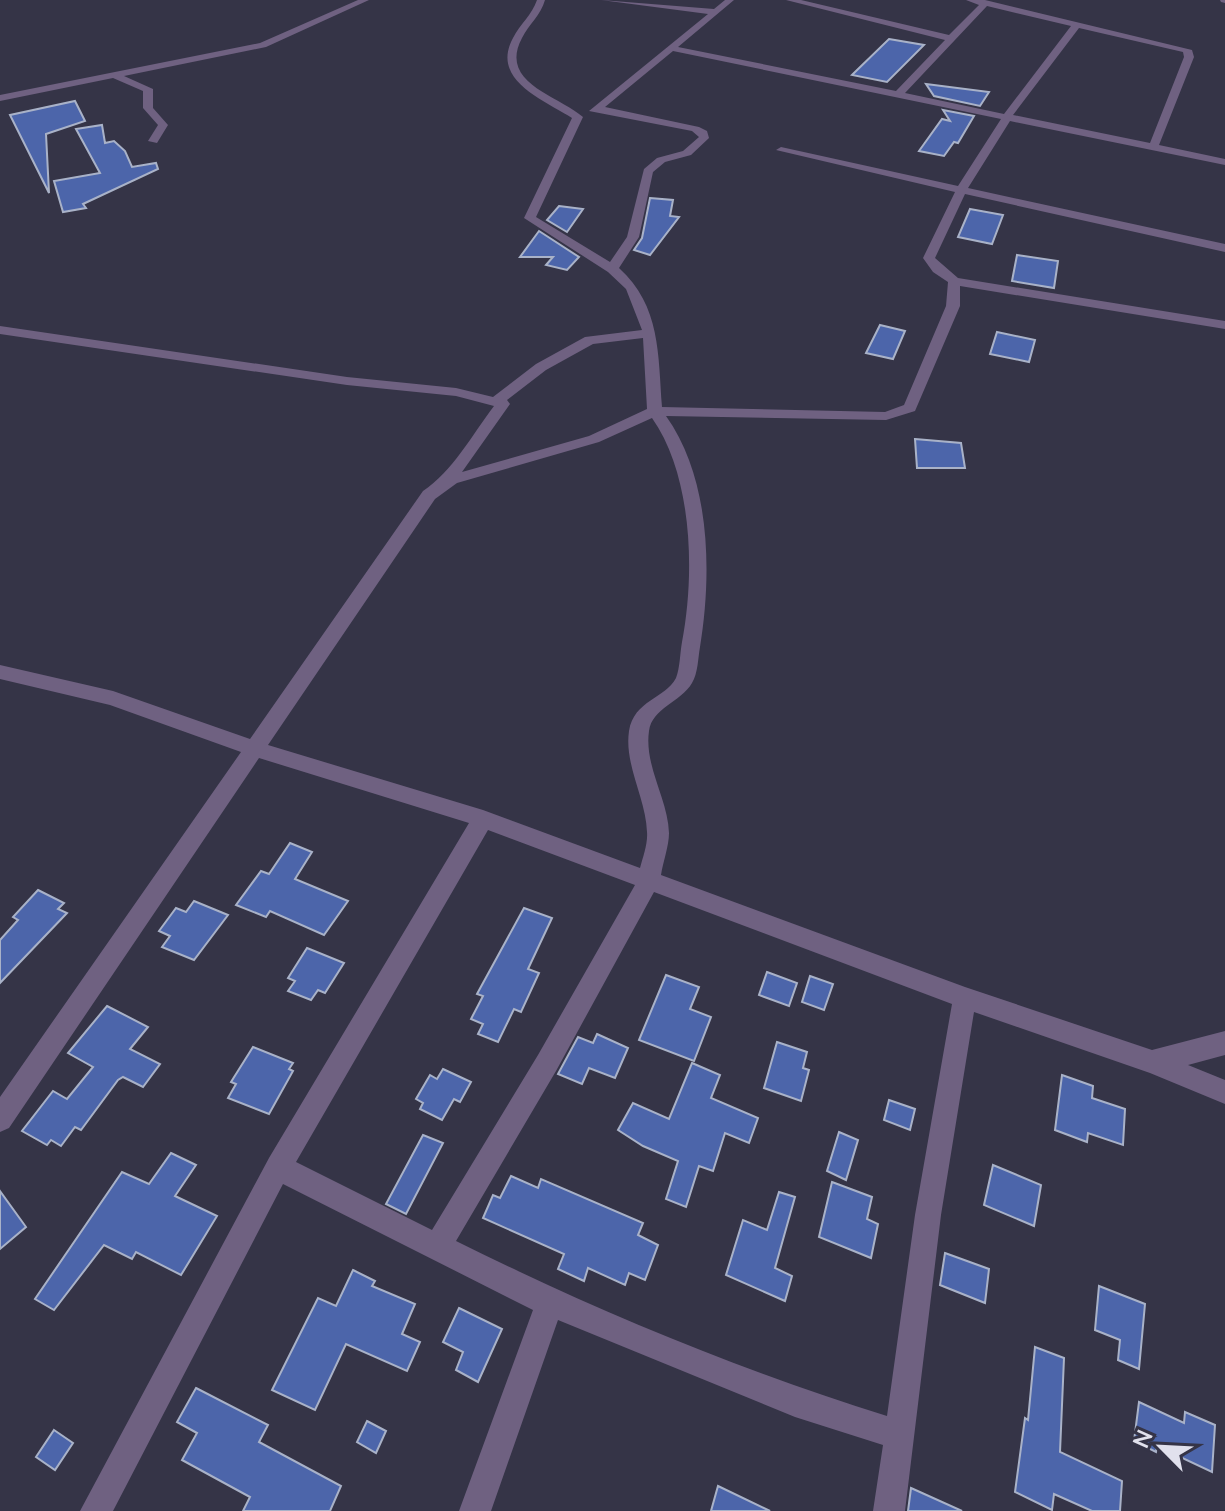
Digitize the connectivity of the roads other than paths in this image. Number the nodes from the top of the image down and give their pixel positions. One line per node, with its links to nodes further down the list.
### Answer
1 (365, 0): 14 (street)
2 (541, 0): 18 (street)
3 (605, 0): 9 (street)
4 (730, 0): 9 (street)
5 (790, 0): 12 (street)
6 (970, 0): 8 (street)
7 (1037, 0): 10 (street)
8 (985, 3): 10 (street); 12 (street)
9 (718, 12): 13 (street)
10 (1019, 12): 11 (street)
11 (1075, 27): 19 (street); 21 (street)
12 (954, 39): 15 (street)
13 (675, 49): 15 (street); 17 (street)
14 (112, 75): 16 (street); 20 (street)
15 (898, 95): 19 (street)
16 (0, 98)
17 (600, 109): 18 (street); 26 (street)
18 (578, 117): 26 (street)
19 (1005, 118): 21 (street); 24 (street)
20 (153, 141)
21 (1153, 148): 23 (street)
22 (781, 150): 24 (street)
23 (1225, 162)
24 (962, 190): 25 (street); 27 (street)
25 (1225, 248)
26 (612, 269): 30 (street)
27 (954, 281): 28 (street); 33 (street)
28 (1220, 324): 31 (street)
29 (0, 330): 32 (street)
30 (650, 333): 32 (street); 33 (street)
31 (1225, 339)
32 (498, 400): 34 (street)
33 (655, 411): 34 (street); 38 (street)
34 (451, 480): 36 (street)
35 (0, 672): 36 (street)
36 (253, 748): 37 (street); 43 (street)
37 (483, 819): 38 (street); 44 (street)
38 (649, 880): 39 (street); 45 (street)
39 (965, 998): 41 (street); 47 (street)
40 (1225, 1043): 41 (street)
41 (1152, 1062): 42 (street)
42 (1225, 1092)
43 (1, 1115)
44 (278, 1167): 45 (street); 48 (street)
45 (438, 1246): 46 (street)
46 (550, 1303): 47 (street); 49 (street)
47 (900, 1435): 50 (street)
48 (96, 1511)
49 (475, 1511)
50 (889, 1511)

